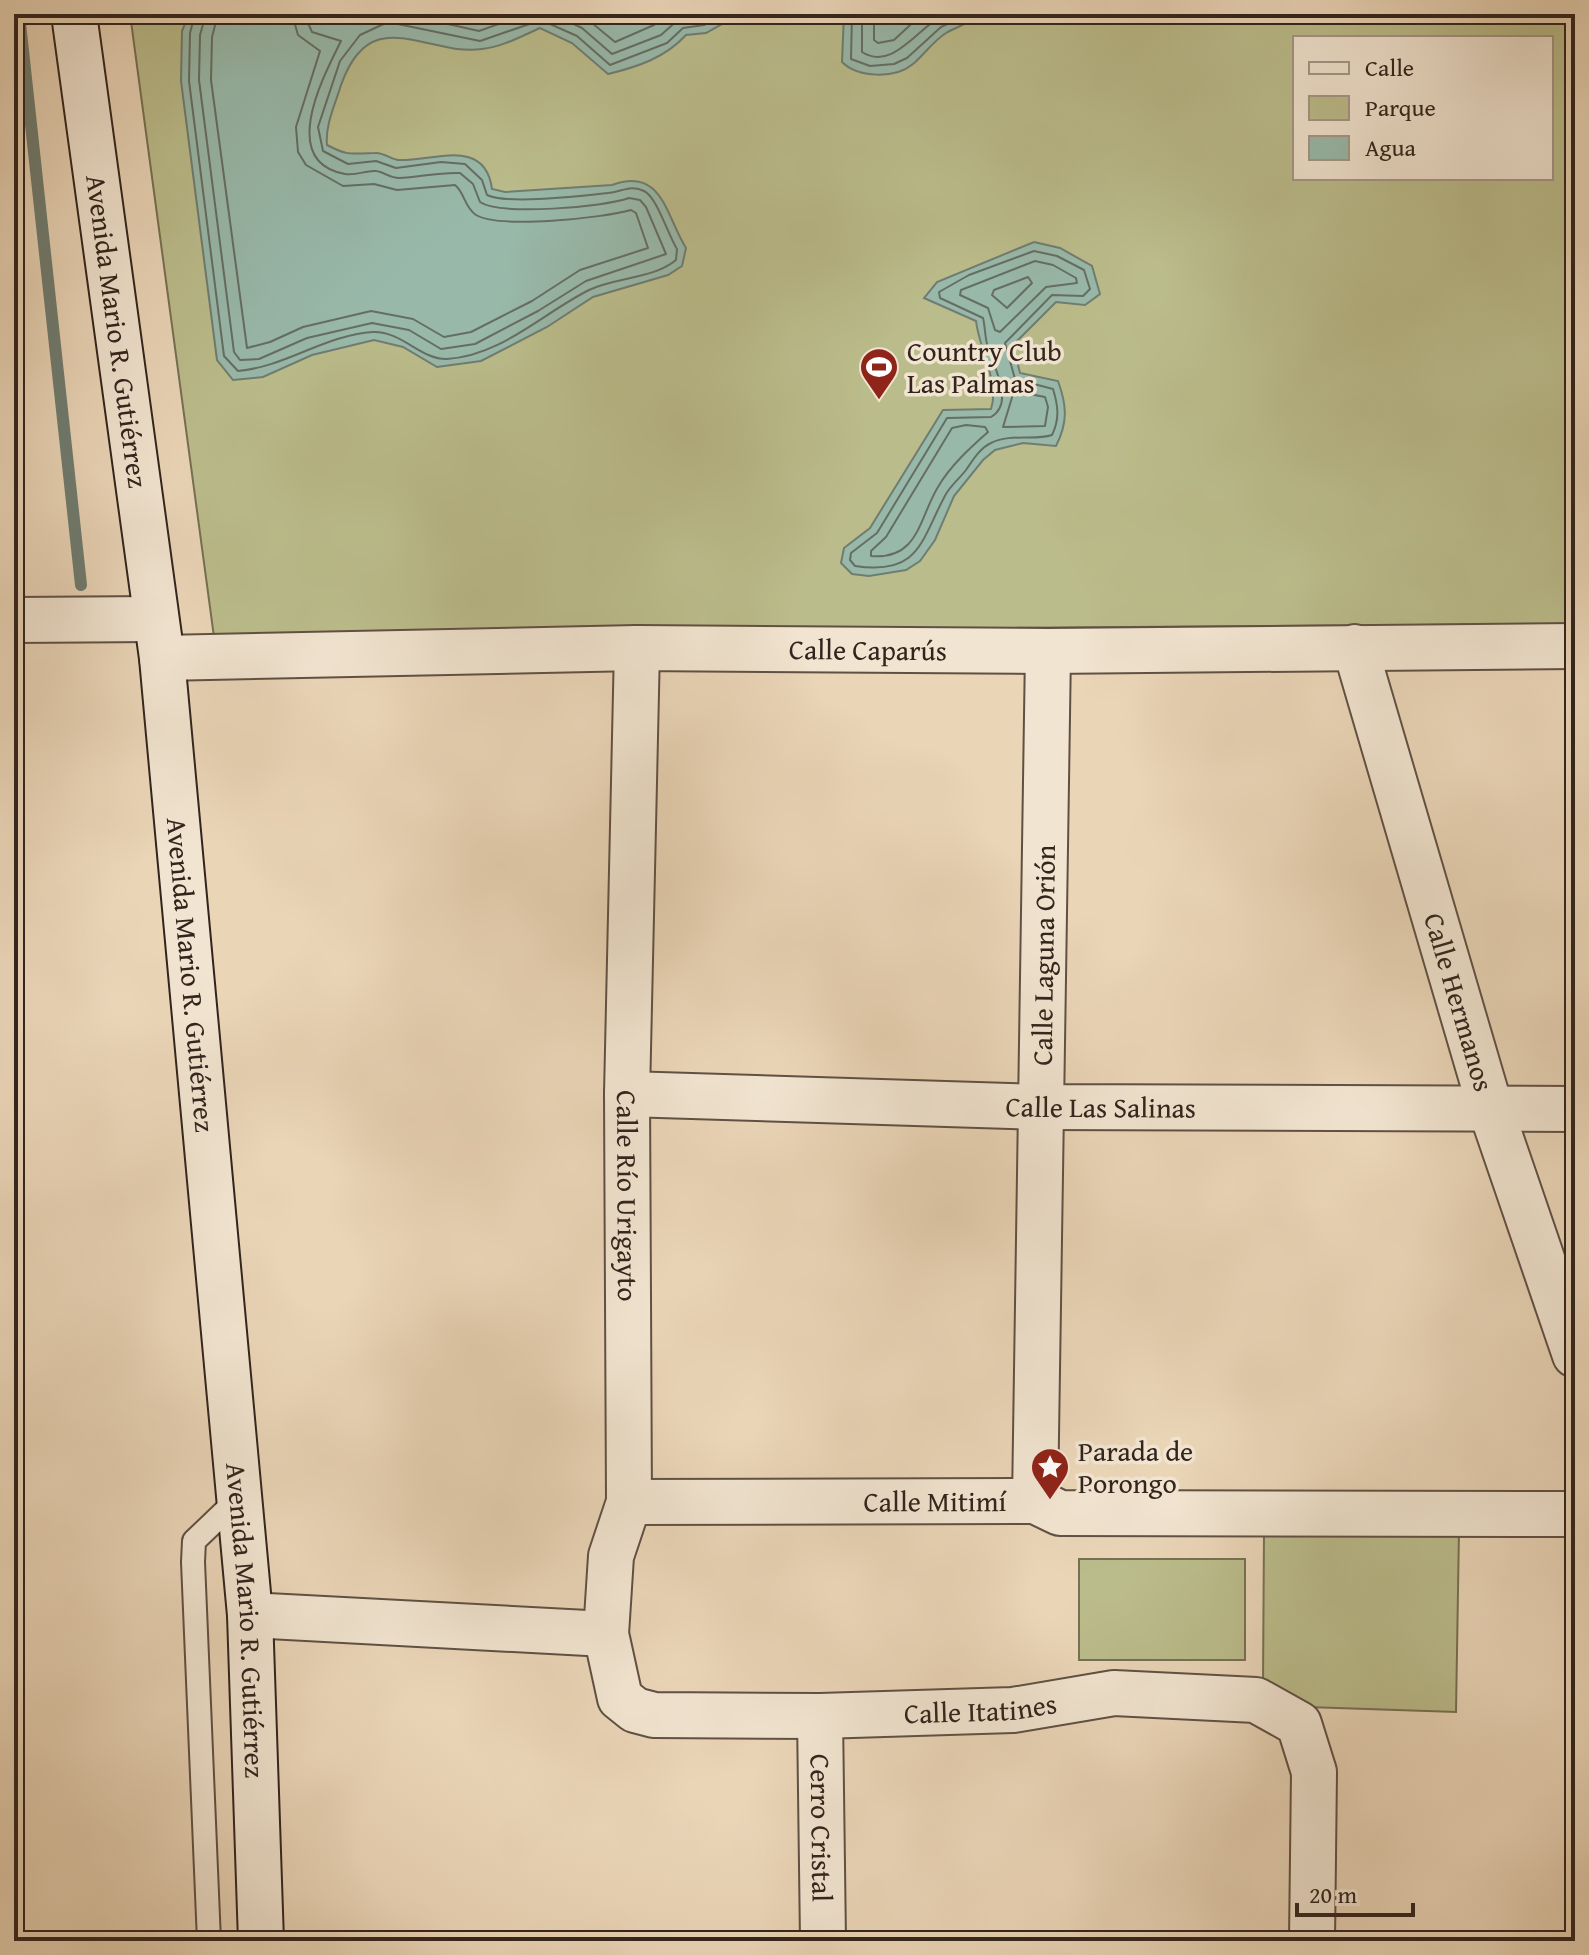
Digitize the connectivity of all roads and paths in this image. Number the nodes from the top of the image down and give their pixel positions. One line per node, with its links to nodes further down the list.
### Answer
1 (74, 14): 3 (street, Avenida Mario R. Gutiérrez)
2 (14, 620): 3 (street, Calle Caparús)
3 (159, 638): 6 (street, Calle Caparús); 13 (street, Avenida Mario R. Gutiérrez)
4 (1575, 646): 5 (street, Calle Caparús)
5 (1355, 647): 7 (street, Calle Caparús); 10 (street, Calle Hermanos)
6 (637, 648): 7 (street, Calle Caparús); 8 (street, Calle Río Urigayto)
7 (1048, 651): 9 (street, Calle Laguna Orión)
8 (627, 1094): 9 (street, Calle Las Salinas); 15 (street, Calle Río Urigayto)
9 (1041, 1107): 10 (street, Calle Las Salinas); 14 (street, Calle Laguna Orión)
10 (1490, 1107): 11 (street, Calle Las Salinas); 12 (street, Calle Hermanos)
11 (1575, 1109)
12 (1575, 1355)
13 (240, 1498): 17 (street, Avenida Mario R. Gutiérrez); 21 (lane)
14 (1035, 1501): 15 (street, Calle Mitimí); 16 (street, Calle Mitimí)
15 (629, 1502): 18 (street, Calle Río Urigayto)
16 (1575, 1514)
17 (250, 1615): 18 (street); 22 (street, Avenida Mario R. Gutiérrez)
18 (606, 1634): 19 (street, Calle Río Urigayto)
19 (654, 1715): 20 (street, Calle Itatines)
20 (820, 1716): 23 (street, Cerro Cristal); 24 (street, Calle Itatines)
21 (209, 1941)
22 (261, 1941)
23 (823, 1941)
24 (1312, 1941)

